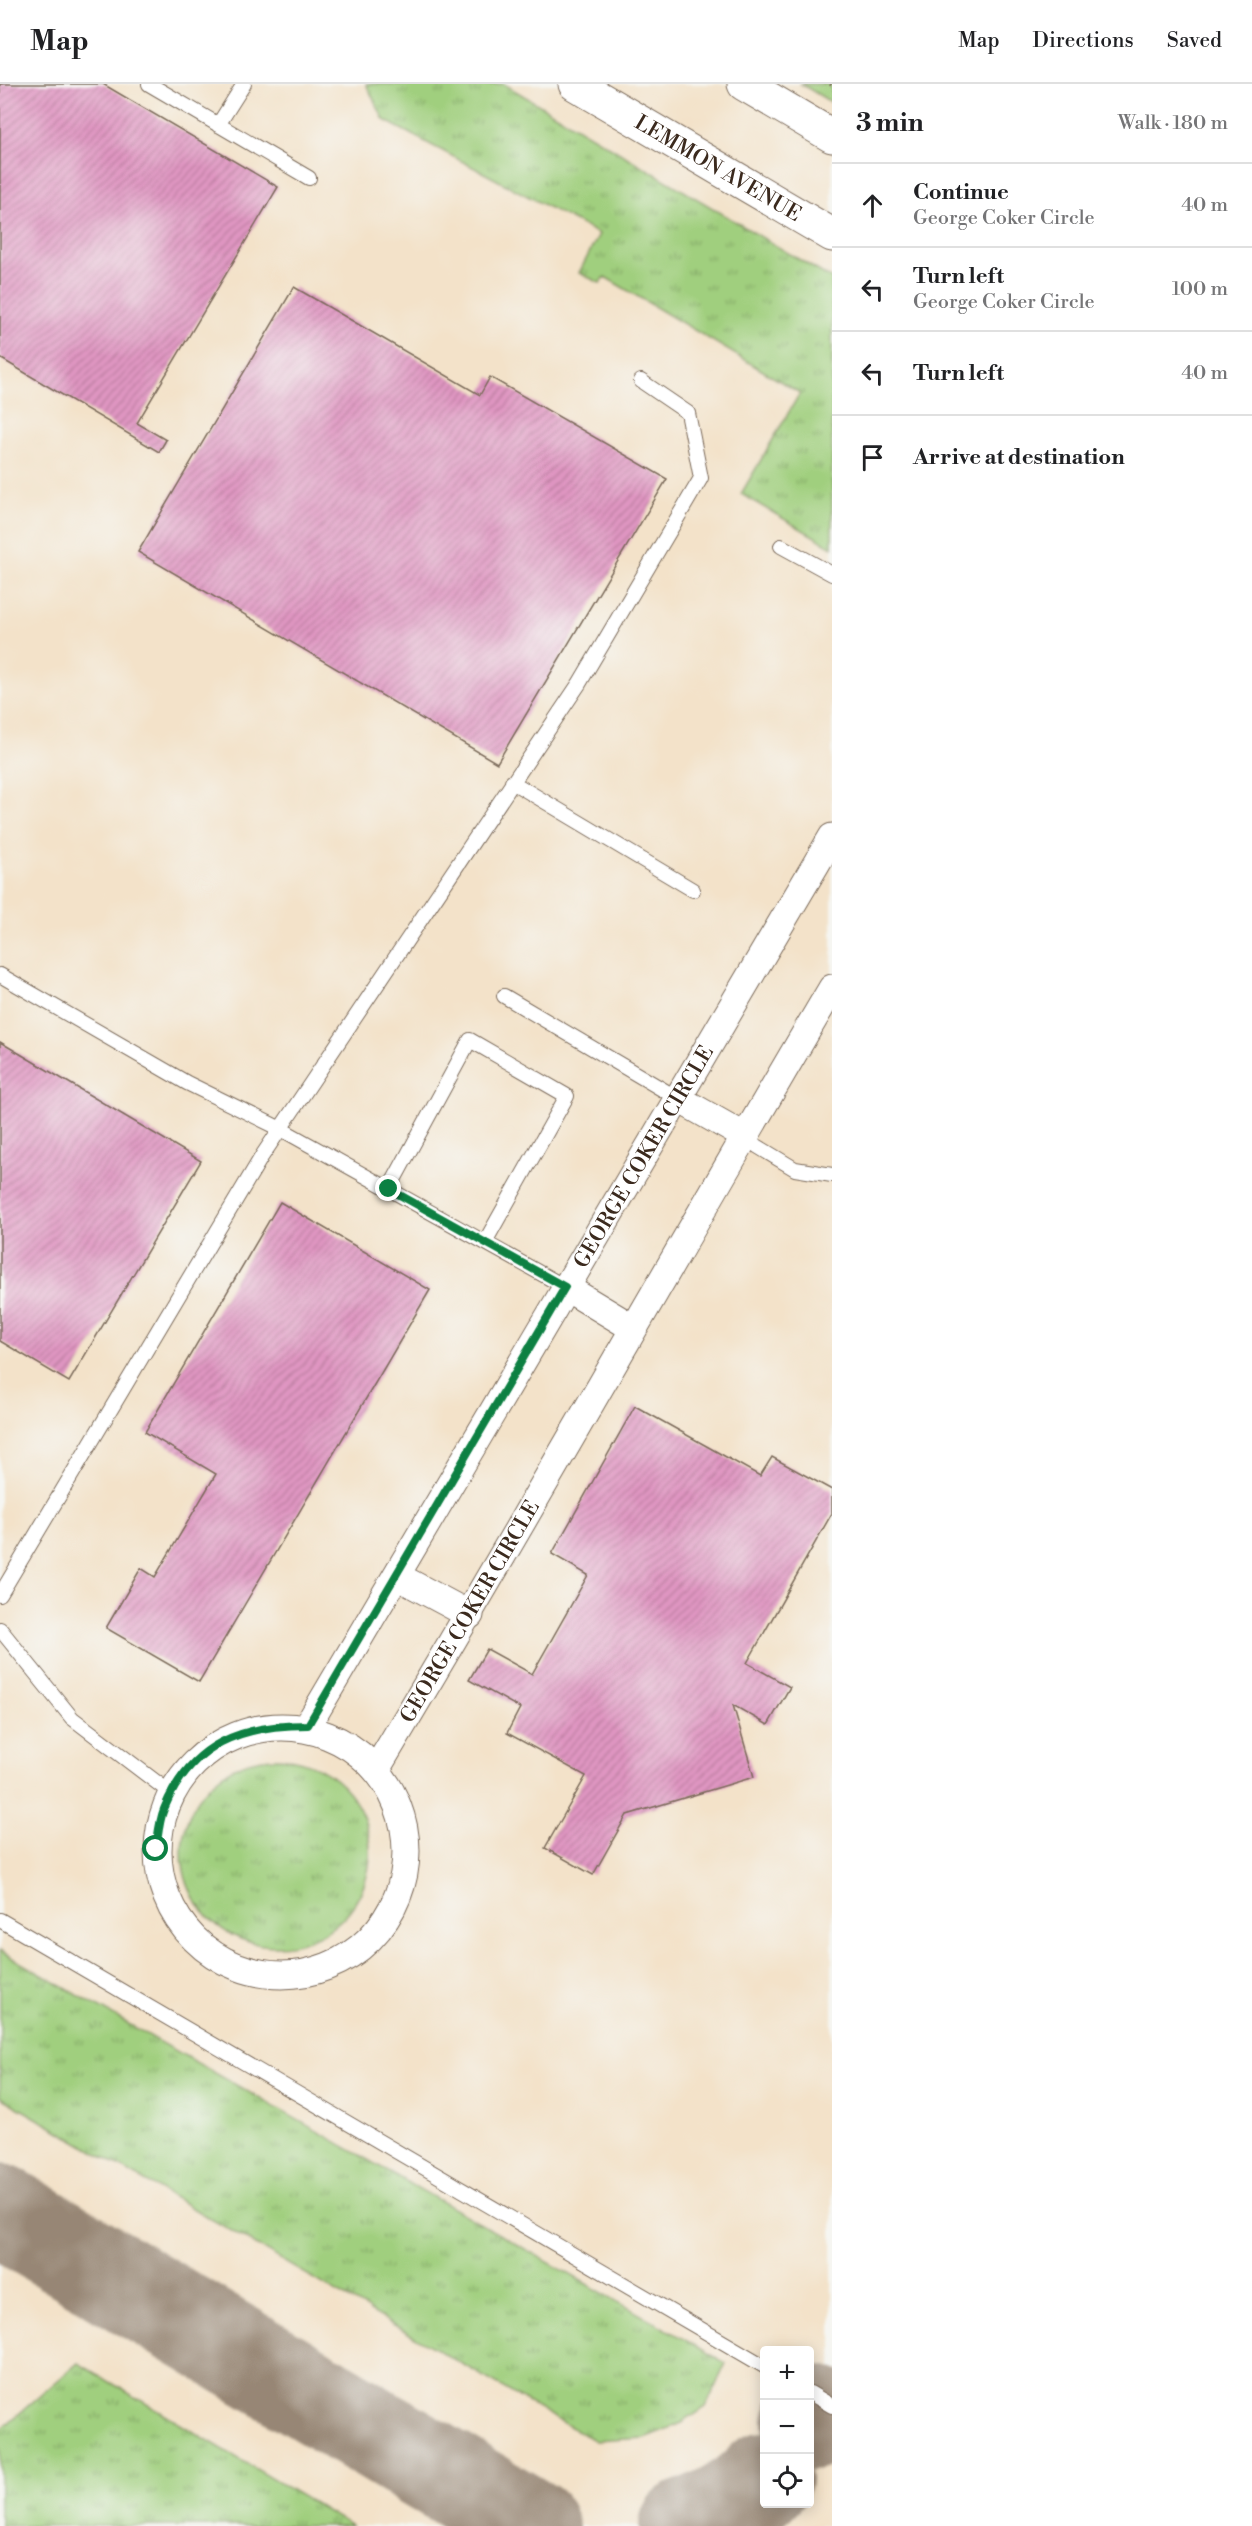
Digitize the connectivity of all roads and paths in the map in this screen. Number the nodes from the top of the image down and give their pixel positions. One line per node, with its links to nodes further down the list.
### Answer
1 (149, 84): 5 (lane)
2 (244, 84): 5 (lane)
3 (575, 84): 8 (main road, LEMMON AVENUE)
4 (744, 84): 6 (main road)
5 (218, 125): 7 (lane)
6 (832, 136)
7 (309, 178)
8 (832, 235)
9 (640, 381): 12 (lane)
10 (781, 546): 11 (lane)
11 (832, 574)
12 (512, 782): 14 (lane); 19 (lane)
13 (832, 837): 18 (street, GEORGE COKER CIRCLE)
14 (693, 890)
15 (0, 975): 19 (lane)
16 (832, 987): 20 (street, GEORGE COKER CIRCLE)
17 (504, 996): 18 (lane)
18 (677, 1098): 20 (street); 24 (street, GEORGE COKER CIRCLE)
19 (281, 1129): 22 (lane); 27 (lane)
20 (751, 1141): 21 (lane); 25 (street, GEORGE COKER CIRCLE)
21 (832, 1175)
22 (389, 1189): 23 (lane); 23 (lane)
23 (485, 1242): 24 (lane)
24 (565, 1287): 25 (street); 26 (street, GEORGE COKER CIRCLE)
25 (633, 1328): 28 (street, GEORGE COKER CIRCLE)
26 (397, 1576): 28 (street); 30 (street, GEORGE COKER CIRCLE)
27 (0, 1595)
28 (470, 1615): 31 (street, GEORGE COKER CIRCLE)
29 (0, 1629): 32 (lane)
30 (308, 1725): 31 (street); 32 (street)
31 (377, 1768): 32 (street)
32 (172, 1794)
33 (0, 1920): 34 (lane)
34 (760, 2363)
35 (814, 2395): 36 (lane)
36 (832, 2406)

